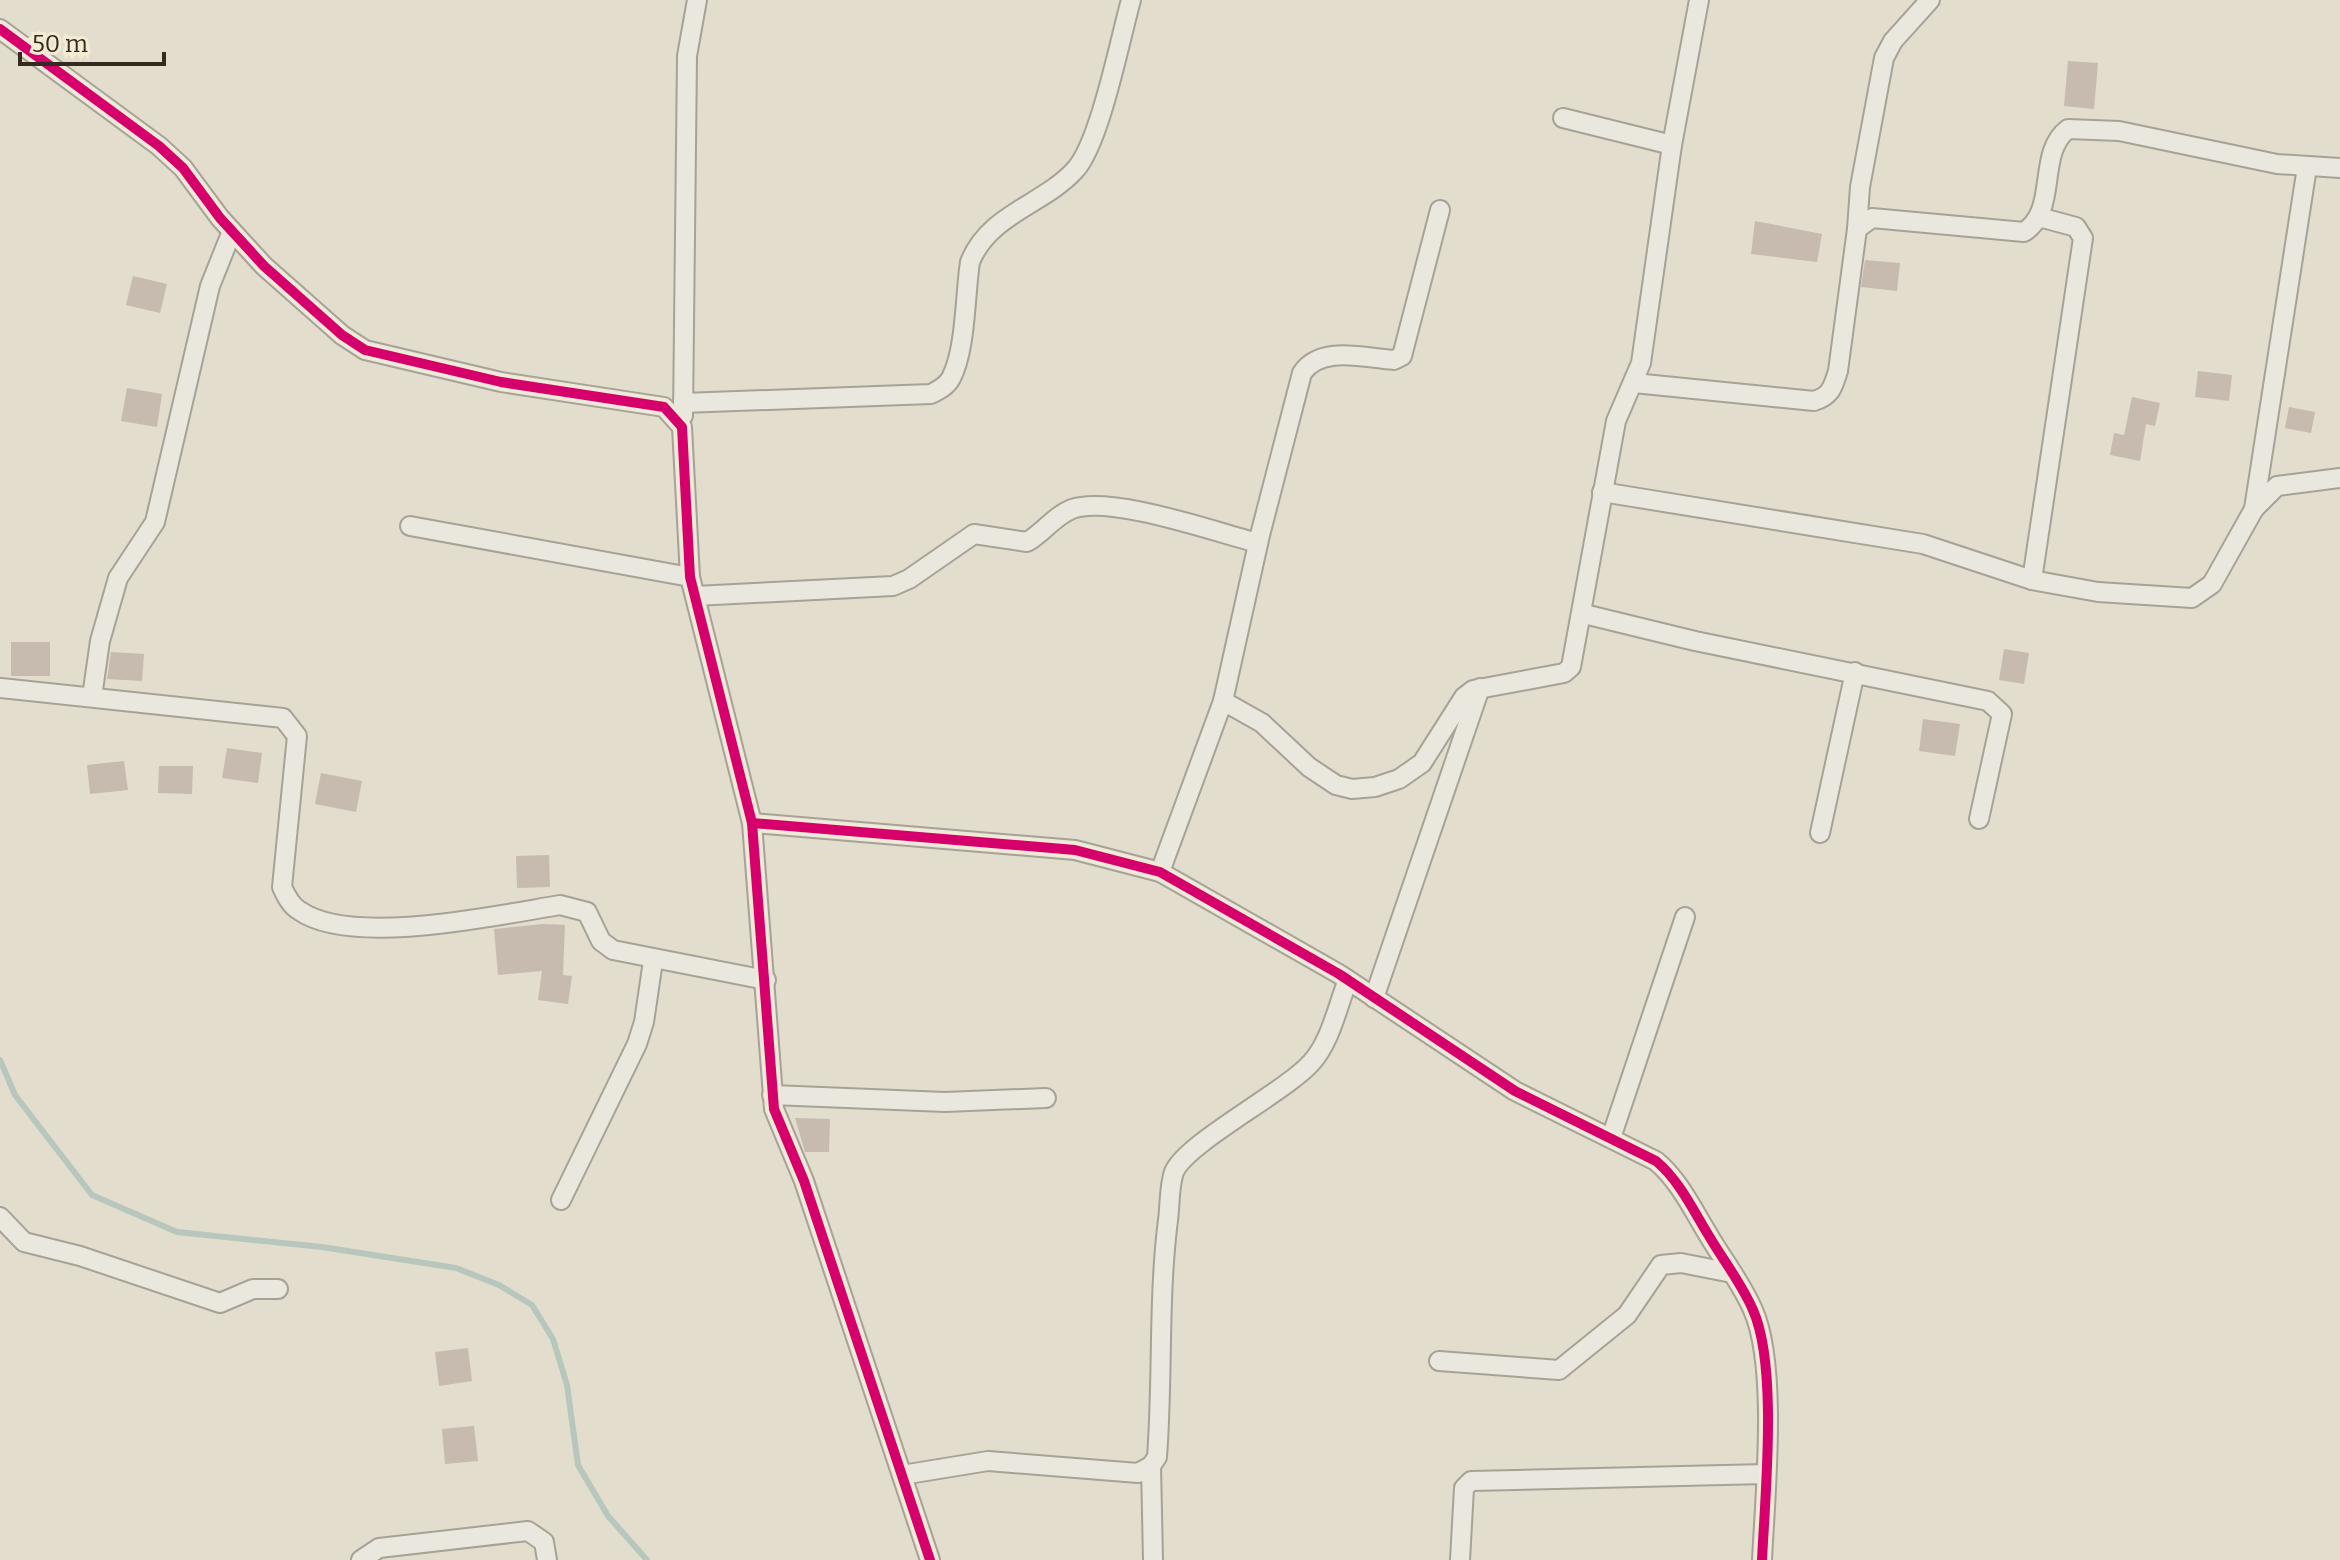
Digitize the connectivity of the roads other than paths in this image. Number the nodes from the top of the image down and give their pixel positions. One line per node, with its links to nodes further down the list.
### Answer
1 (697, 0): 15 (street)
2 (1131, 0): 15 (street)
3 (1699, 0): 7 (street)
4 (1930, 0): 12 (street)
5 (0, 29): 13 (street)
6 (1563, 118): 7 (street)
7 (1672, 145): 14 (street)
8 (2307, 167): 9 (street); 11 (street); 19 (street)
9 (2340, 168)
10 (1440, 210): 21 (street)
11 (2039, 217): 12 (street); 23 (street)
12 (1857, 229): 14 (street)
13 (232, 231): 16 (street); 29 (street)
14 (1634, 383): 18 (street)
15 (683, 403): 16 (street)
16 (682, 427): 22 (street)
17 (2340, 478): 19 (street)
18 (1602, 492): 23 (street); 25 (street)
19 (2254, 509): 23 (street)
20 (410, 526): 22 (street)
21 (1258, 543): 24 (street); 30 (street)
22 (690, 577): 24 (street)
23 (2032, 580)
24 (695, 596): 32 (street)
25 (1584, 614): 26 (street); 28 (street)
26 (1855, 672): 31 (street); 33 (street)
27 (1, 688): 29 (street)
28 (1480, 688): 30 (street); 39 (street)
29 (92, 697): 36 (street)
30 (1223, 701): 34 (street)
31 (1979, 819)
32 (752, 823): 34 (street); 37 (street)
33 (1820, 833)
34 (1160, 872): 38 (street)
35 (1685, 917): 42 (street)
36 (653, 961): 37 (street); 43 (street)
37 (766, 980): 40 (street)
38 (1348, 980): 39 (street); 48 (street)
39 (1374, 998): 42 (street)
40 (772, 1095): 41 (street); 50 (street)
41 (1046, 1098)
42 (1611, 1138): 45 (street)
43 (561, 1200)
44 (0, 1217): 46 (street)
45 (1732, 1273): 47 (street); 49 (street)
46 (278, 1289)
47 (1439, 1361)
48 (1151, 1466): 50 (street); 54 (street)
49 (1766, 1474): 55 (street); 56 (street)
50 (902, 1475): 53 (street)
51 (361, 1560): 52 (street)
52 (547, 1560)
53 (930, 1560)
54 (1153, 1560)
55 (1460, 1560)
56 (1762, 1560)

